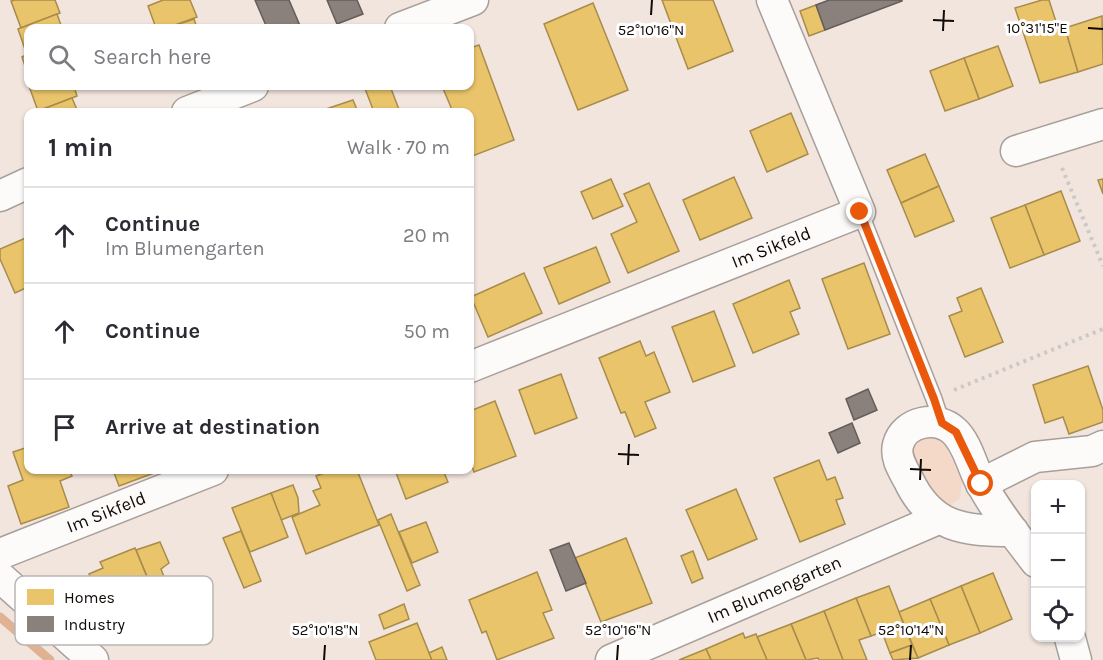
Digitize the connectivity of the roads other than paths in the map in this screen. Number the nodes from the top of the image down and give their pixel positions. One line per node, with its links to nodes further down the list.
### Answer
1 (473, 0): 3 (street)
2 (772, 0): 10 (street)
3 (410, 24)
4 (243, 90): 5 (street)
5 (197, 108)
6 (1103, 124): 7 (street)
7 (1016, 151)
8 (24, 185): 9 (street)
9 (0, 196)
10 (860, 212): 11 (street, Im Sikfeld); 12 (lane)
11 (474, 365)
12 (938, 411): 15 (street); 16 (street)
13 (1103, 447): 15 (street)
14 (203, 474): 18 (street, Im Sikfeld)
15 (981, 484): 17 (street)
16 (938, 519): 17 (street); 25 (street, Im Blumengarten)
17 (1013, 531): 19 (street)
18 (0, 554)
19 (1031, 556)
20 (0, 577): 21 (street)
21 (15, 590)
22 (1071, 642): 26 (street)
23 (76, 645): 24 (street)
24 (93, 660)
25 (611, 660)
26 (1076, 660)

